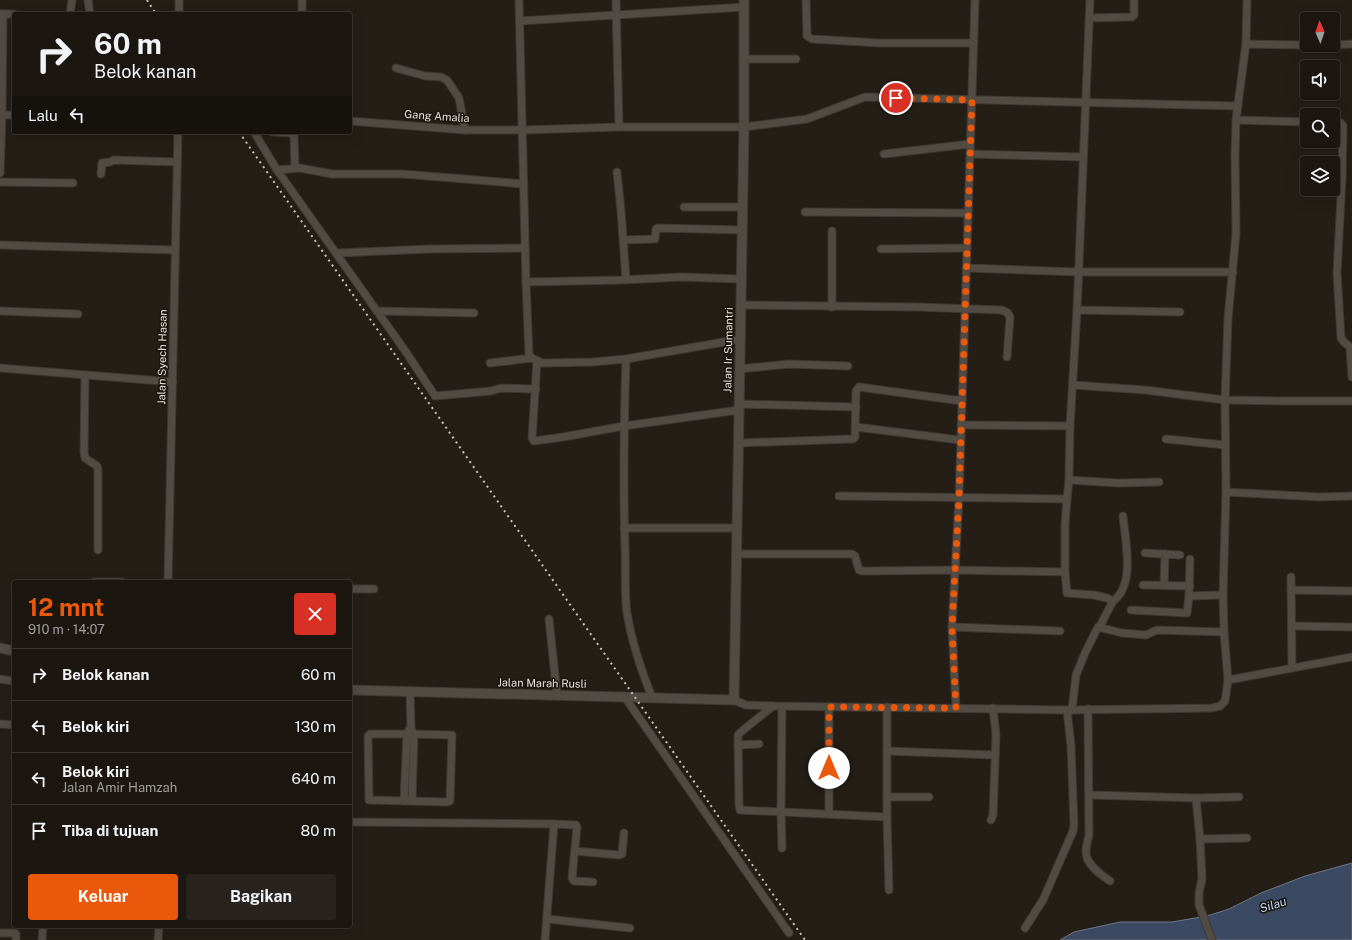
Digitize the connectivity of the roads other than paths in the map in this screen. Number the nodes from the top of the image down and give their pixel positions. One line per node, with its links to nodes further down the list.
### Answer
1 (72, 0): 13 (street)
2 (88, 0): 14 (street)
3 (179, 0): 15 (street)
4 (302, 0): 16 (street)
5 (519, 0): 20 (street)
6 (616, 0): 18 (street)
7 (806, 0): 21 (street)
8 (974, 0): 21 (street)
9 (1090, 0): 19 (street)
10 (1134, 0): 19 (street)
11 (1247, 0): 22 (street)
12 (744, 4): 18 (street); 26 (main road, Jalan Ir Sumantri)
13 (70, 12)
14 (90, 12)
15 (179, 12)
16 (302, 12)
17 (2, 14): 29 (street)
18 (616, 16): 20 (street); 39 (street)
19 (1090, 18): 31 (street)
20 (520, 21): 42 (street)
21 (974, 42): 30 (street)
22 (1246, 44): 24 (street); 32 (street)
23 (1352, 44): 25 (street)
24 (1300, 45)
25 (1340, 45)
26 (743, 59): 27 (street); 40 (main road, Jalan Ir Sumantri)
27 (796, 59)
28 (396, 68): 41 (street)
29 (1, 79): 33 (street)
30 (972, 100): 31 (street, Gang Amalia); 40 (street, Gang Amalia); 47 (street)
31 (1085, 102): 32 (street, Gang Amalia); 50 (street)
32 (1237, 106): 35 (street)
33 (2, 115): 34 (street); 43 (street)
34 (12, 116)
35 (1236, 120): 37 (street); 75 (street)
36 (352, 121): 41 (street, Gang Amalia)
37 (1300, 122)
38 (1340, 123): 97 (street)
39 (619, 127): 40 (street, Gang Amalia); 42 (street, Gang Amalia)
40 (744, 127): 61 (main road, Jalan Ir Sumantri)
41 (464, 130): 42 (street, Gang Amalia)
42 (523, 130): 59 (street)
43 (1, 131): 55 (street)
44 (178, 134): 51 (street, Jalan Syech Hasan)
45 (255, 134): 53 (street)
46 (291, 134): 52 (street)
47 (970, 144): 48 (street); 49 (street)
48 (884, 154)
49 (970, 154): 50 (street); 63 (street)
50 (1083, 157): 74 (street)
51 (177, 162): 56 (street); 71 (street, Jalan Syech Hasan)
52 (295, 168): 53 (street); 59 (street)
53 (277, 170): 72 (street)
54 (617, 172): 66 (street)
55 (0, 173)
56 (101, 174)
57 (0, 182): 58 (street)
58 (73, 183)
59 (524, 184): 68 (street)
60 (684, 207): 61 (street)
61 (742, 207): 64 (main road, Jalan Ir Sumantri)
62 (805, 212): 63 (street)
63 (968, 213): 69 (street)
64 (742, 230): 66 (street); 77 (main road, Jalan Ir Sumantri)
65 (832, 232): 80 (street)
66 (623, 240): 76 (street)
67 (0, 245): 71 (street)
68 (525, 248): 72 (street); 78 (street)
69 (966, 248): 70 (street); 73 (street)
70 (881, 249)
71 (175, 250): 98 (street, Jalan Syech Hasan)
72 (337, 253): 84 (street)
73 (966, 268): 74 (street); 81 (street)
74 (1078, 272): 75 (street); 83 (street)
75 (1233, 272): 101 (street)
76 (626, 279): 77 (street); 78 (street)
77 (741, 279): 79 (main road, Jalan Ir Sumantri)
78 (526, 282): 90 (street)
79 (741, 305): 80 (street); 88 (main road, Jalan Ir Sumantri)
80 (832, 307): 81 (street)
81 (964, 308): 89 (street); 102 (street)
82 (0, 310): 87 (street)
83 (1077, 310): 85 (street); 99 (street)
84 (377, 311): 86 (street); 100 (street)
85 (1180, 312)
86 (474, 313)
87 (78, 314)
88 (741, 339): 91 (street); 95 (main road, Jalan Ir Sumantri)
89 (1007, 357)
90 (535, 359): 91 (street); 92 (street); 100 (street)
91 (626, 359): 107 (street)
92 (490, 363)
93 (848, 366): 95 (street)
94 (0, 368): 96 (street)
95 (739, 368): 104 (main road, Jalan Ir Sumantri)
96 (85, 375): 98 (street); 124 (street)
97 (1352, 377)
98 (173, 382): 133 (street, Jalan Syech Hasan)
99 (1073, 385): 101 (street); 108 (street)
100 (536, 389): 107 (street)
101 (1225, 400): 103 (street); 113 (street)
102 (962, 401): 105 (street); 106 (street)
103 (1352, 401)
104 (739, 407): 105 (street); 107 (street); 112 (main road, Jalan Ir Sumantri)
105 (856, 407): 109 (street)
106 (961, 425): 108 (street); 111 (street)
107 (624, 426): 122 (street)
108 (1070, 426): 114 (street)
109 (856, 427): 111 (street); 112 (street)
110 (1166, 439): 113 (street)
111 (960, 440): 119 (street)
112 (738, 443): 123 (main road, Jalan Ir Sumantri)
113 (1225, 446): 116 (street)
114 (1069, 480): 115 (street); 120 (street)
115 (1159, 482)
116 (1226, 492): 118 (street); 141 (street)
117 (839, 496): 119 (street)
118 (1352, 496)
119 (959, 498): 120 (street); 130 (street)
120 (1067, 499): 131 (street)
121 (1122, 516): 143 (street)
122 (624, 528): 123 (street); 163 (street)
123 (737, 528): 126 (main road, Jalan Ir Sumantri)
124 (98, 550)
125 (1145, 553): 127 (street)
126 (737, 554): 130 (street); 164 (main road, Jalan Ir Sumantri)
127 (1165, 554): 128 (street); 135 (street)
128 (1180, 555)
129 (1190, 559): 136 (street)
130 (955, 570): 131 (street); 148 (street)
131 (1065, 572): 143 (street)
132 (1291, 577): 139 (street)
133 (168, 580)
134 (1143, 585): 135 (street)
135 (1164, 586): 136 (street)
136 (1190, 586): 142 (street)
137 (352, 589): 138 (street)
138 (374, 589)
139 (1291, 590): 140 (street); 147 (street)
140 (1352, 590)
141 (1223, 595): 142 (street); 151 (street)
142 (1190, 596): 144 (street)
143 (1113, 601): 146 (street)
144 (1131, 610)
145 (549, 619): 161 (street)
146 (1100, 626): 151 (street); 172 (street)
147 (1292, 626): 149 (street); 155 (street)
148 (952, 627): 150 (street); 169 (street)
149 (1352, 627)
150 (1060, 631)
151 (1224, 632): 157 (street)
152 (0, 648): 153 (main road)
153 (12, 651)
154 (1352, 657): 155 (street)
155 (1292, 668): 157 (street)
156 (0, 679): 158 (street)
157 (1228, 680): 171 (street)
158 (12, 681)
159 (352, 690): 160 (main road, Jalan Marah Rusli)
160 (410, 692): 161 (main road, Jalan Marah Rusli); 175 (street)
161 (557, 695): 162 (main road, Jalan Marah Rusli)
162 (624, 696): 163 (main road, Jalan Marah Rusli); 207 (street)
163 (652, 697): 164 (main road, Jalan Marah Rusli)
164 (734, 700): 165 (street)
165 (773, 706): 166 (street); 177 (street)
166 (782, 706): 167 (street); 187 (street)
167 (829, 707): 168 (street); 188 (street)
168 (887, 707): 169 (street); 178 (street)
169 (956, 708): 170 (street)
170 (993, 708): 172 (street); 179 (street)
171 (1088, 709): 172 (street); 180 (street)
172 (1069, 710): 205 (street)
173 (0, 724): 174 (street)
174 (12, 726)
175 (410, 732): 185 (street); 185 (street); 186 (street); 186 (street)
176 (759, 744): 177 (street)
177 (738, 745): 187 (street)
178 (887, 751): 179 (street); 181 (street)
179 (995, 755): 190 (street)
180 (1090, 795): 184 (street); 198 (street)
181 (887, 797): 182 (street); 189 (street)
182 (929, 797)
183 (1239, 797): 184 (street)
184 (1196, 798): 195 (street)
185 (404, 800): 186 (street)
186 (412, 801)
187 (781, 812): 188 (street); 196 (street)
188 (829, 813): 189 (street)
189 (887, 817): 200 (street)
190 (990, 820)
191 (352, 822): 192 (street)
192 (554, 824): 197 (street); 201 (street)
193 (624, 832): 197 (street)
194 (1247, 838): 195 (street)
195 (1200, 839): 212 (street)
196 (782, 848)
197 (575, 851): 199 (street)
198 (1110, 881)
199 (593, 882)
200 (889, 890)
201 (547, 919): 204 (street); 211 (street)
202 (43, 928): 209 (street)
203 (159, 928): 210 (street)
204 (630, 928)
205 (1025, 928)
206 (0, 933): 208 (street)
207 (789, 933)
208 (16, 940)
209 (42, 940)
210 (158, 940)
211 (545, 940)
212 (1212, 940)

